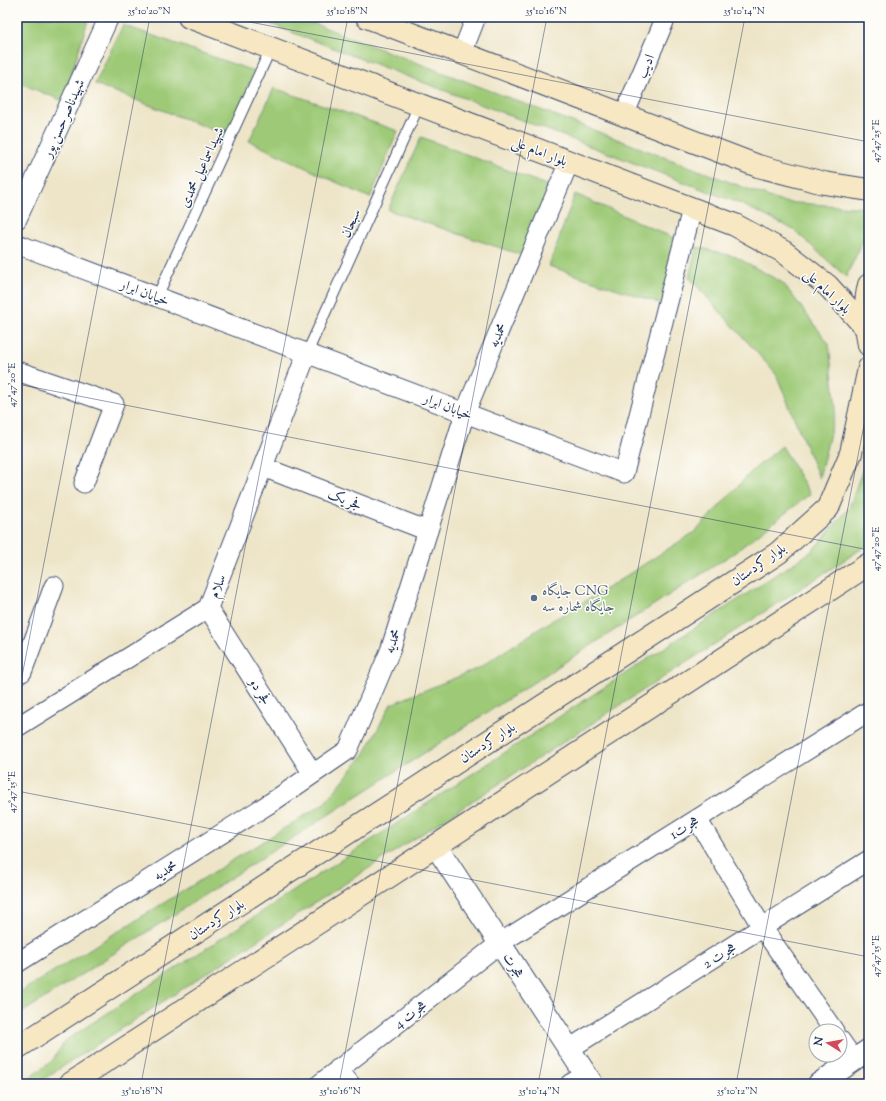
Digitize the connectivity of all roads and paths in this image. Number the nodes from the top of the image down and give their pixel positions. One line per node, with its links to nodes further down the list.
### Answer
1 (108, 17): 13 (street, شهیدناصرحسن پور)
2 (188, 17): 6 (main road, بلوار امام علی)
3 (367, 17): 7 (main road)
4 (476, 17): 7 (street)
5 (666, 17): 9 (street, ادیب)
6 (271, 48): 8 (main road, بلوار امام علی); 16 (lane, شهیداسماعیل محمدی)
7 (462, 53): 9 (main road)
8 (419, 105): 10 (main road, بلوار امام علی); 18 (lane, سبحان)
9 (624, 115): 11 (main road)
10 (569, 162): 12 (main road, بلوار امام علی); 21 (street, محمدیه)
11 (869, 190)
12 (692, 209): 17 (main road, بلوار امام علی); 21 (street, خیابان ابرار)
13 (17, 219)
14 (17, 244): 16 (street, خیابان ابرار)
15 (869, 285): 17 (main road)
16 (157, 297): 18 (street, خیابان ابرار)
17 (867, 336)
18 (307, 353): 21 (street, خیابان ابرار); 22 (street, سلام)
19 (869, 368): 40 (main road, بلوار کردستان)
20 (17, 371): 23 (street)
21 (464, 412): 24 (street, محمدیه)
22 (263, 467): 24 (street, فجر یک); 27 (street, سلام)
23 (84, 483)
24 (428, 530): 31 (street, محمدیه)
25 (869, 564): 33 (main road)
26 (54, 586): 28 (street)
27 (208, 608): 30 (street, سلام); 31 (street, فجر دو)
28 (17, 670)
29 (869, 711): 32 (street, هجرت1)
30 (17, 727)
31 (313, 774): 37 (street, محمدیه)
32 (697, 819): 35 (street); 36 (street, هجرت1)
33 (436, 846): 36 (street, هجرت); 45 (main road)
34 (869, 860): 35 (street, هجرت 2)
35 (762, 927): 38 (street); 41 (street, هجرت 2)
36 (500, 943): 41 (street, هجرت); 43 (street, هجرت 4)
37 (17, 964)
38 (828, 1023)
39 (848, 1045): 42 (street)
40 (17, 1048)
41 (569, 1049): 44 (street, هجرت)
42 (862, 1055): 47 (street)
43 (344, 1077): 46 (street, هجرت 4)
44 (582, 1081)
45 (70, 1084)
46 (320, 1084)
47 (819, 1084)

